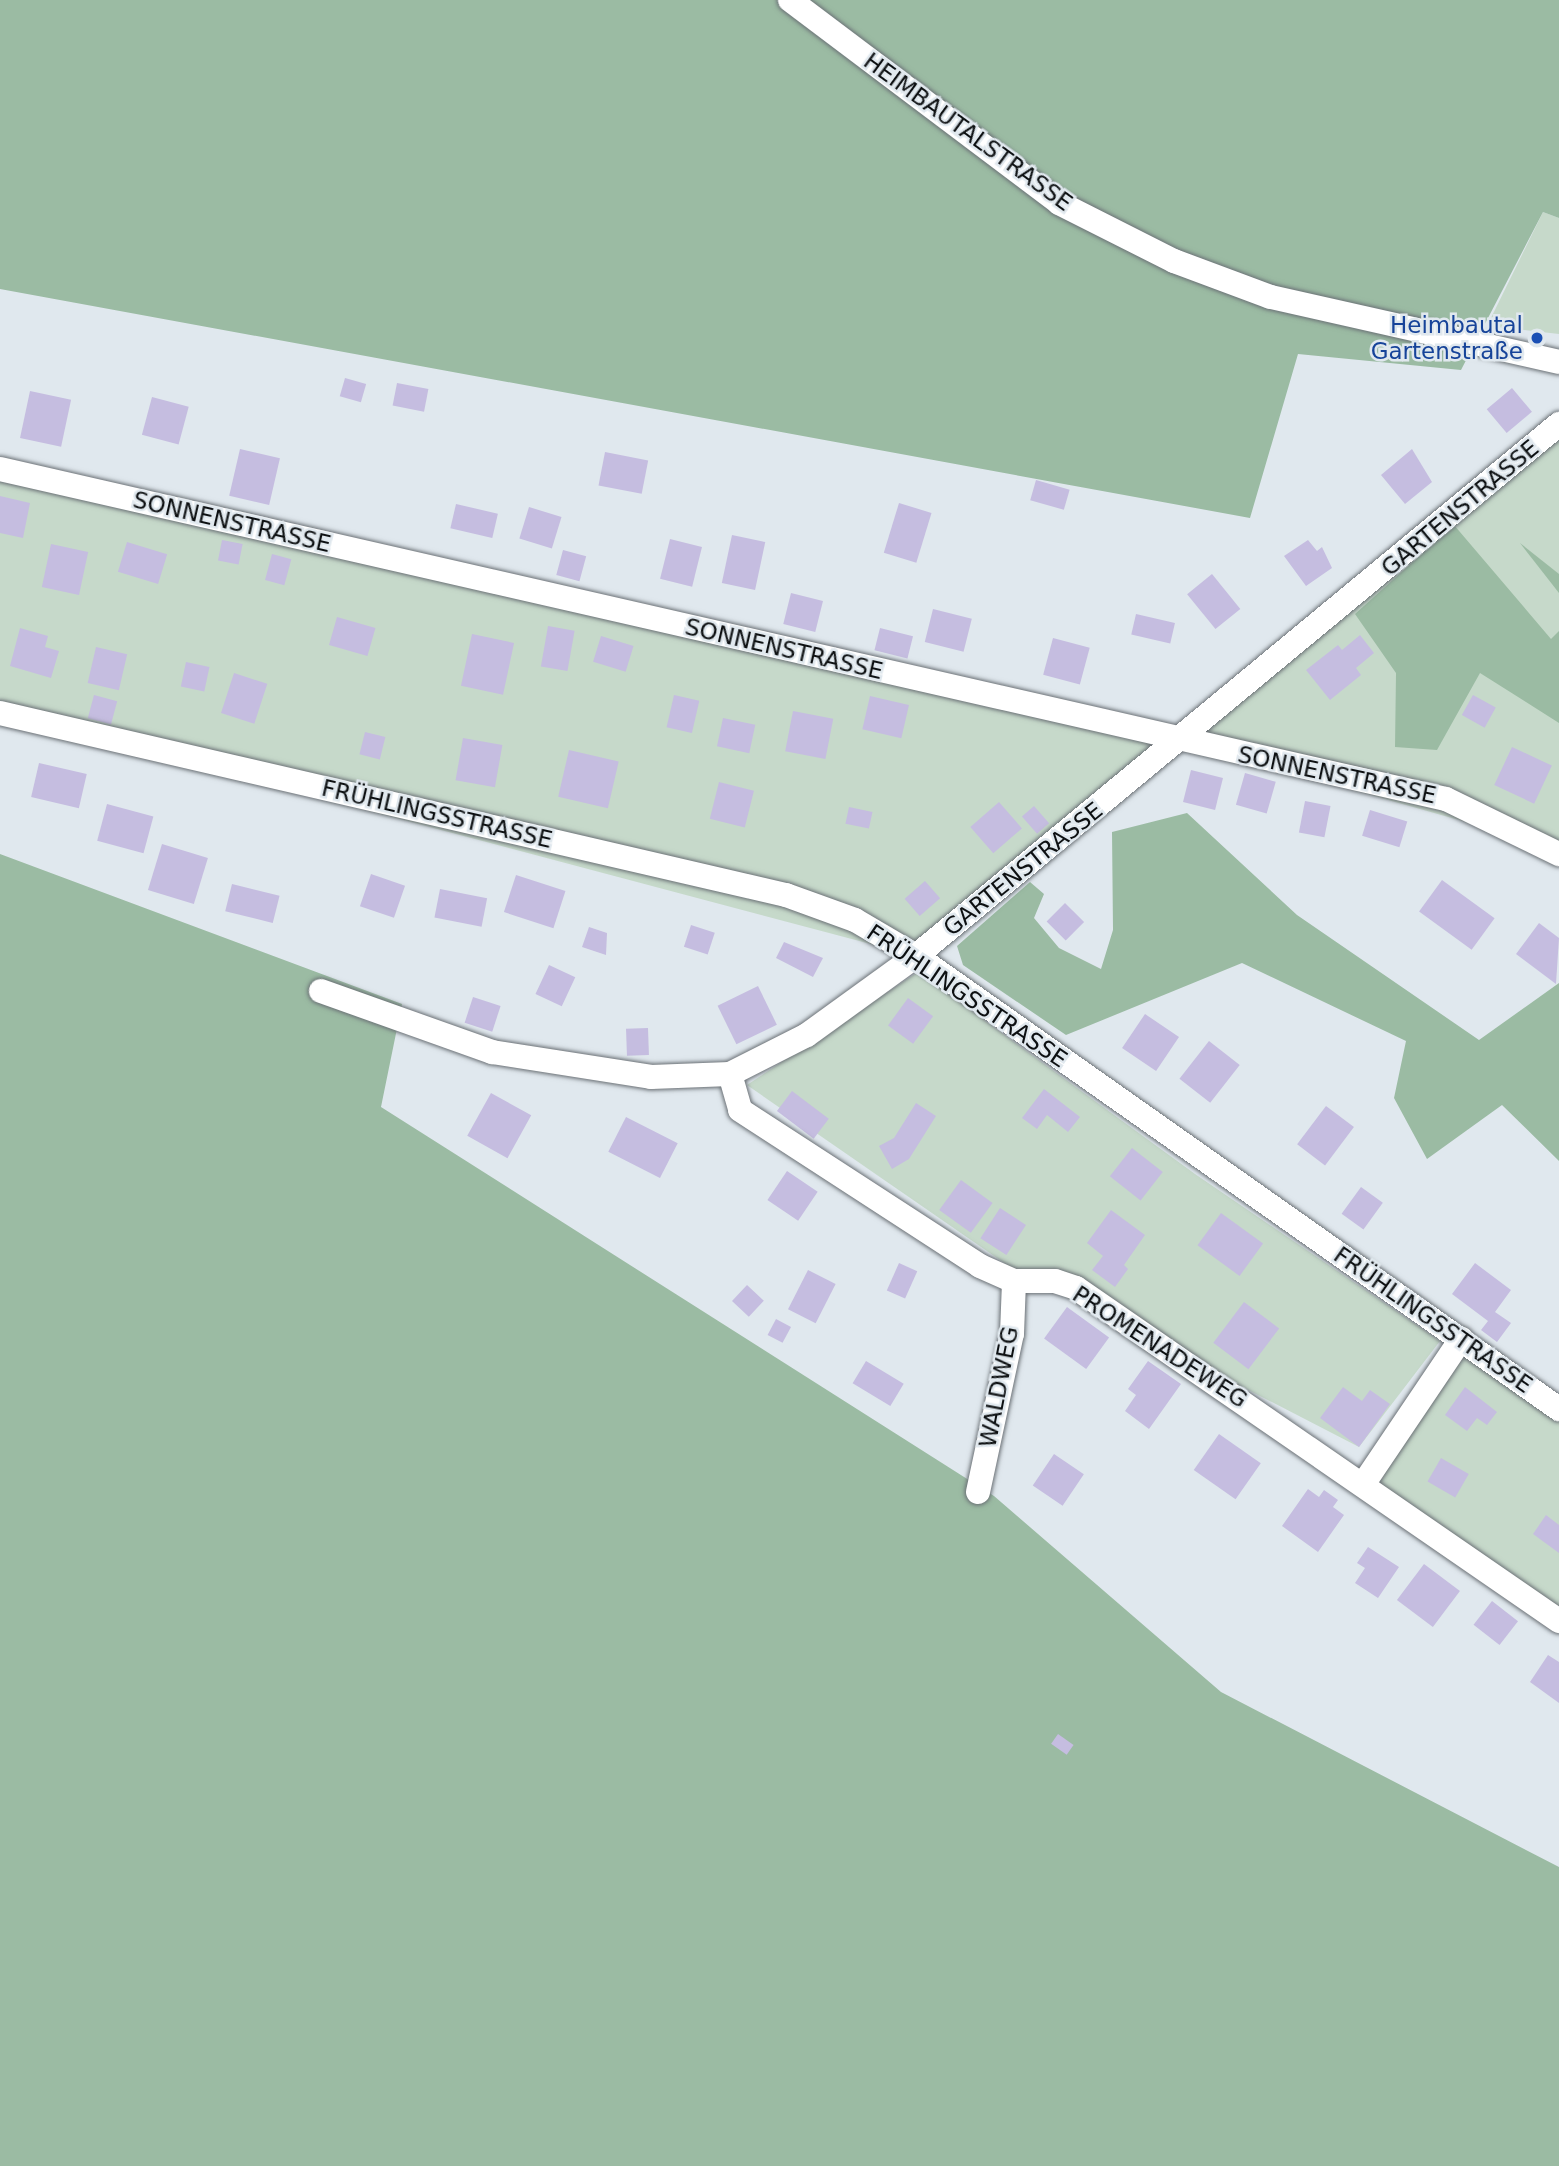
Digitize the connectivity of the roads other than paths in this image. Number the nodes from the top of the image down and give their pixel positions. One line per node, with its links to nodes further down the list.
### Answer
1 (790, 0): 2 (street, HEIMBAUTALSTRASSE)
2 (1559, 362)
3 (1559, 424): 6 (street, GARTENSTRASSE)
4 (0, 469): 6 (street, SONNENSTRASSE)
5 (0, 713): 8 (street, FRÜHLINGSSTRASSE)
6 (1180, 741): 7 (street, SONNENSTRASSE); 8 (street, GARTENSTRASSE)
7 (1559, 854)
8 (916, 956): 10 (street, GARTENSTRASSE); 12 (street, FRÜHLINGSSTRASSE)
9 (321, 991): 10 (street, GARTENSTRASSE)
10 (730, 1074): 11 (street, PROMENADEWEG)
11 (1014, 1281): 14 (street, PROMENADEWEG); 15 (street, WALDWEG)
12 (1461, 1339): 13 (street, FRÜHLINGSSTRASSE); 14 (street)
13 (1559, 1409)
14 (1364, 1483): 16 (street, PROMENADEWEG)
15 (978, 1492)
16 (1559, 1621)

